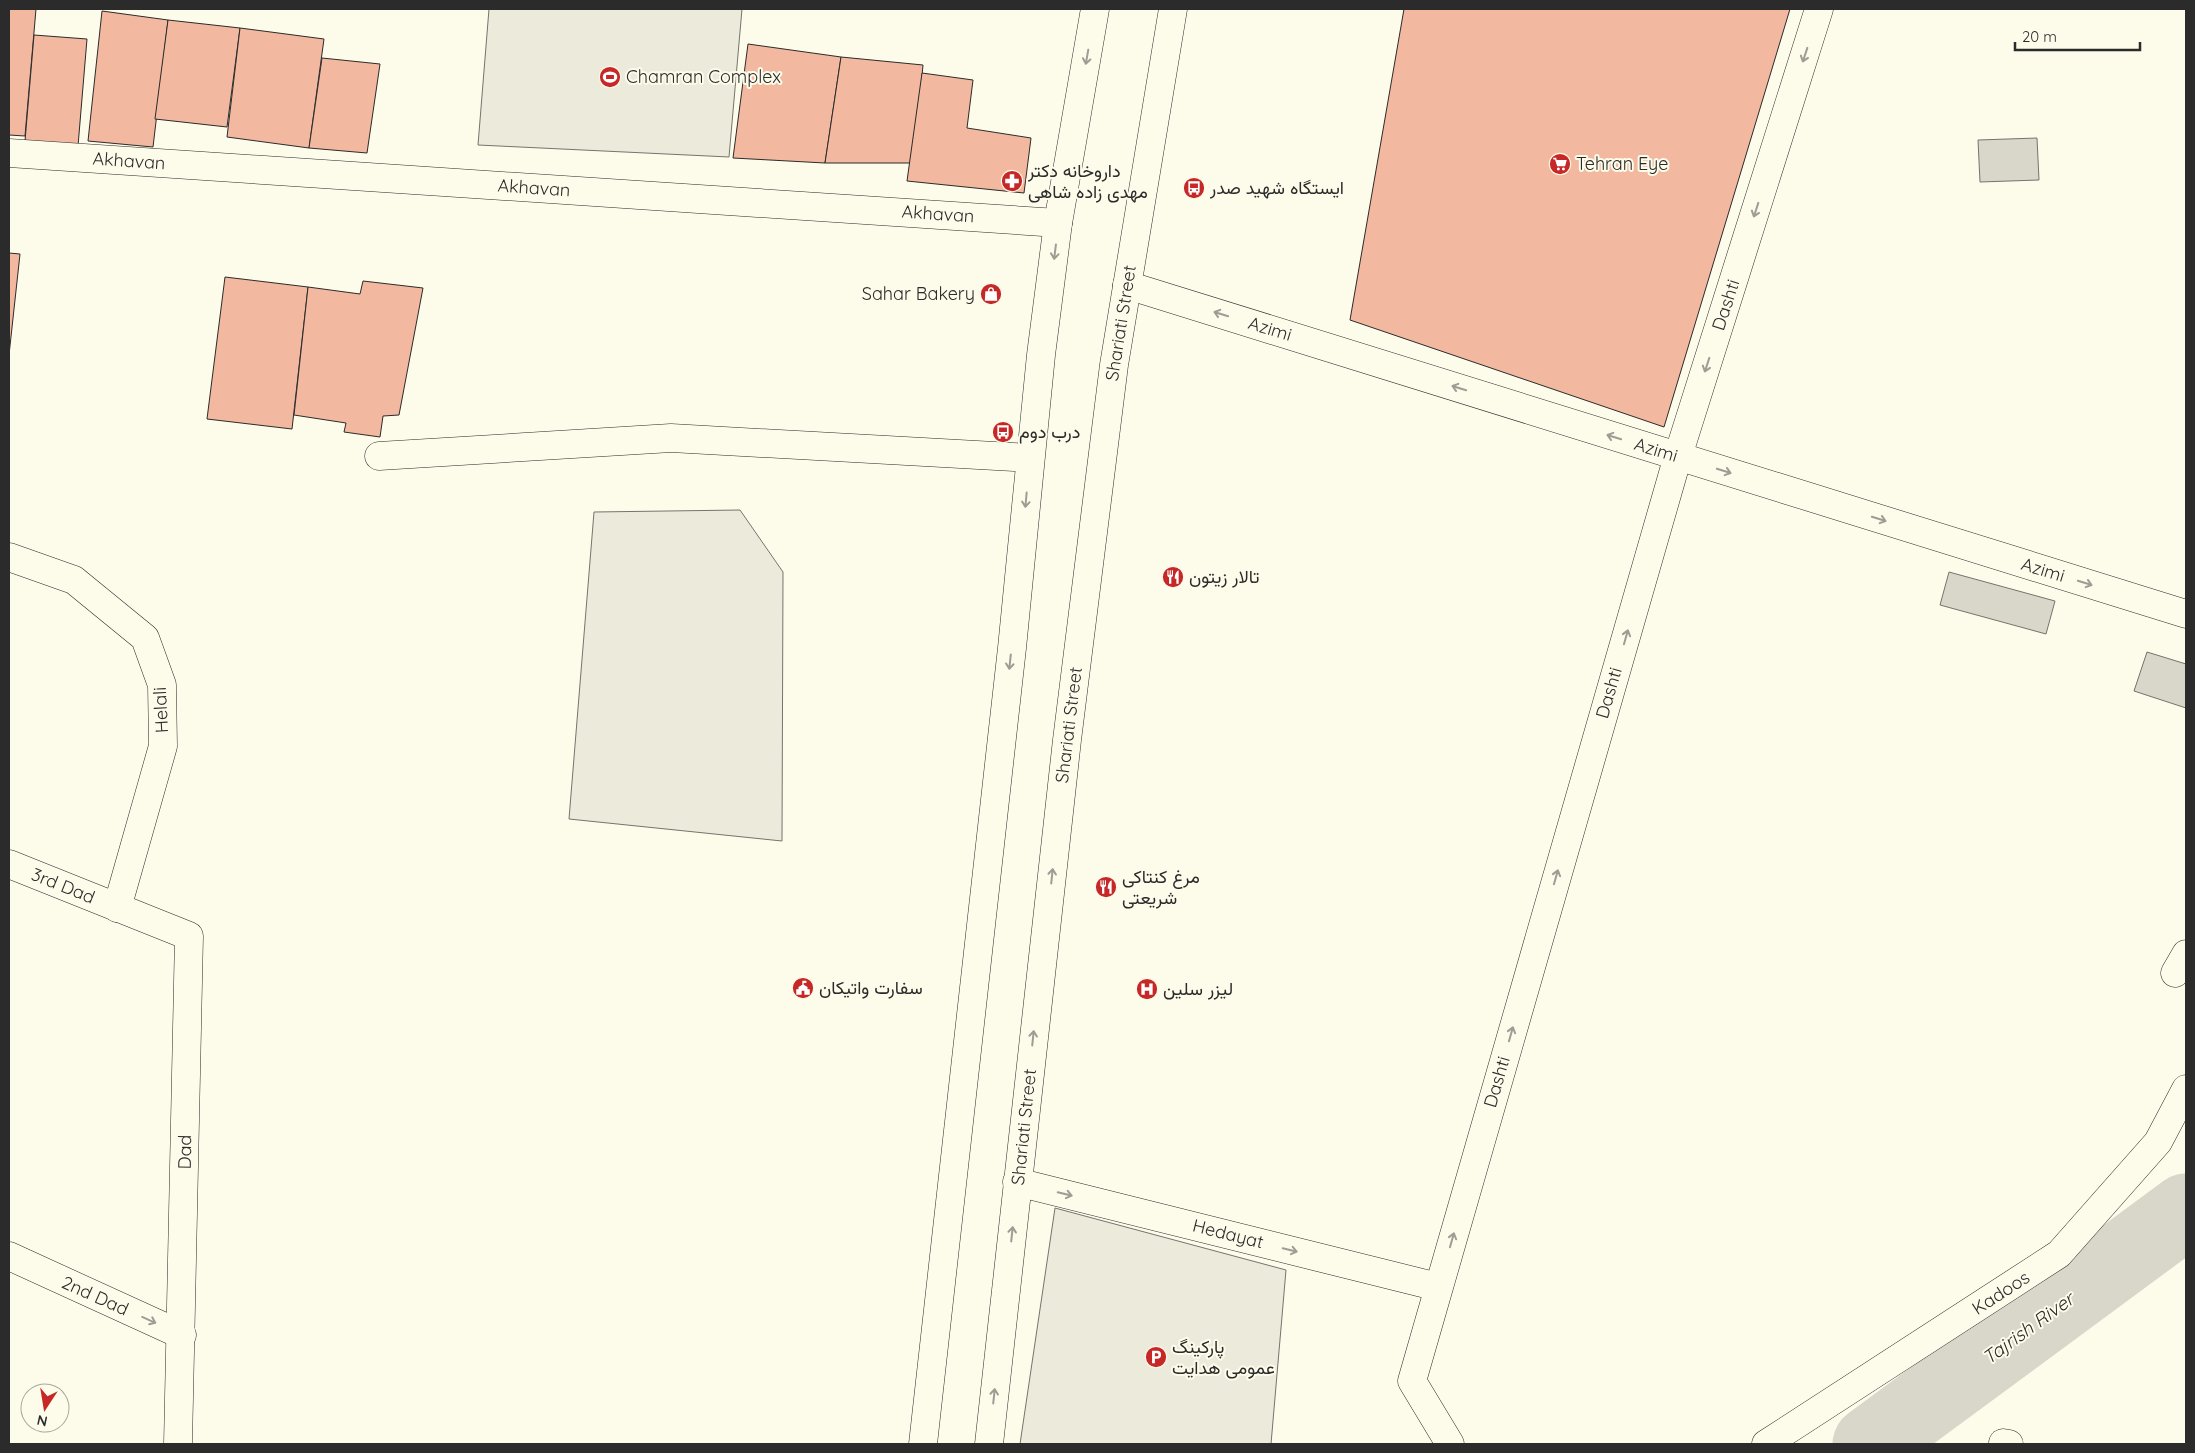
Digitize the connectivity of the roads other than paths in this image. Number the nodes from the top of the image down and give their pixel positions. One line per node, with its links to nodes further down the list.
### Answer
1 (1095, 9): 5 (street, one-way to 5)
2 (1173, 9): 6 (street, Shariati Street)
3 (1819, 9): 8 (street, Dashti, one-way to 8)
4 (9, 153): 5 (street, Akhavan)
5 (1058, 222): 9 (street, one-way to 9)
6 (1127, 285): 8 (street, Azimi, one-way to 6); 15 (street, Shariati Street, one-way to 6)
7 (379, 456): 9 (street)
8 (1678, 456): 11 (street, Azimi, one-way to 11); 17 (street, Dashti, one-way to 8)
9 (1030, 458): 20 (street, one-way to 20)
10 (9, 556): 13 (street, Helali)
11 (2186, 614)
12 (9, 864): 13 (street, 3rd Dad)
13 (117, 908): 18 (street, Dad)
14 (2186, 1089): 23 (street, Kadoos)
15 (1017, 1182): 17 (street, Hedayat, one-way to 17); 21 (street, Shariati Street, one-way to 15)
16 (9, 1256): 18 (street, 2nd Dad, one-way to 18)
17 (1438, 1287): 22 (street, Dashti)
18 (182, 1335): 19 (street, Dad)
19 (178, 1444)
20 (923, 1444)
21 (989, 1444)
22 (1450, 1444)
23 (1766, 1444)

